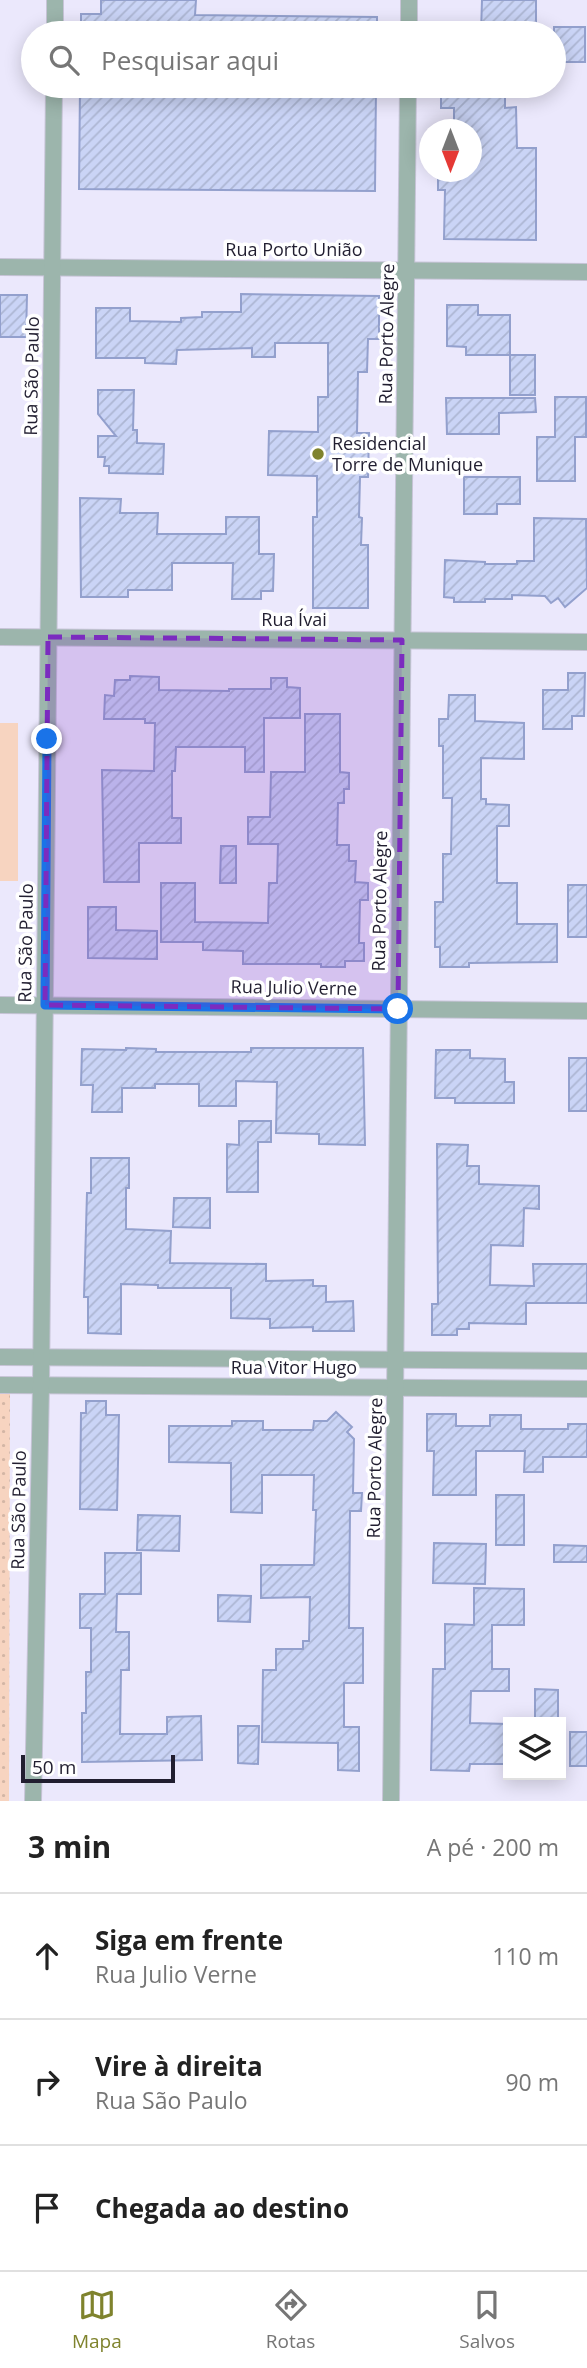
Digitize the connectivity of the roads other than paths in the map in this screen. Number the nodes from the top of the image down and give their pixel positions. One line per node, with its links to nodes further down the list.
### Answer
1 (55, 0): 3 (street)
2 (409, 0): 4 (street)
3 (55, 21)
4 (409, 21)
5 (54, 98): 8 (street, Rua São Paulo)
6 (408, 98): 9 (street, Rua Porto Alegre)
7 (0, 267): 8 (street, Rua Porto União)
8 (52, 267): 9 (street, Rua Porto União); 12 (street, Rua São Paulo)
9 (407, 270): 10 (street, Rua Porto União); 13 (street, Rua Porto Alegre)
10 (587, 272)
11 (0, 637): 12 (street, Rua Ívai)
12 (48, 637): 13 (street, Rua Ívai); 16 (street, Rua São Paulo)
13 (402, 640): 14 (street, Rua Ívai); 17 (street, Rua Porto Alegre)
14 (587, 642)
15 (0, 1004): 16 (street, Rua Julio Verne)
16 (45, 1005): 17 (street, Rua Julio Verne); 20 (street, Rua São Paulo)
17 (398, 1009): 18 (street, Rua Julio Verne); 21 (street, Rua Porto Alegre)
18 (587, 1011)
19 (0, 1357): 20 (street, Rua Vitor Hugo)
20 (41, 1357): 21 (street, Rua Vitor Hugo); 24 (street, Rua São Paulo)
21 (395, 1360): 22 (street, Rua Vitor Hugo); 25 (street, Rua Porto Alegre)
22 (587, 1361)
23 (0, 1385): 24 (street, Rua Vitor Hugo)
24 (41, 1385): 25 (street, Rua Vitor Hugo); 27 (street, Rua São Paulo)
25 (395, 1388): 26 (street, Rua Vitor Hugo); 28 (street, Rua Porto Alegre)
26 (587, 1389)
27 (33, 1801)
28 (391, 1801)

